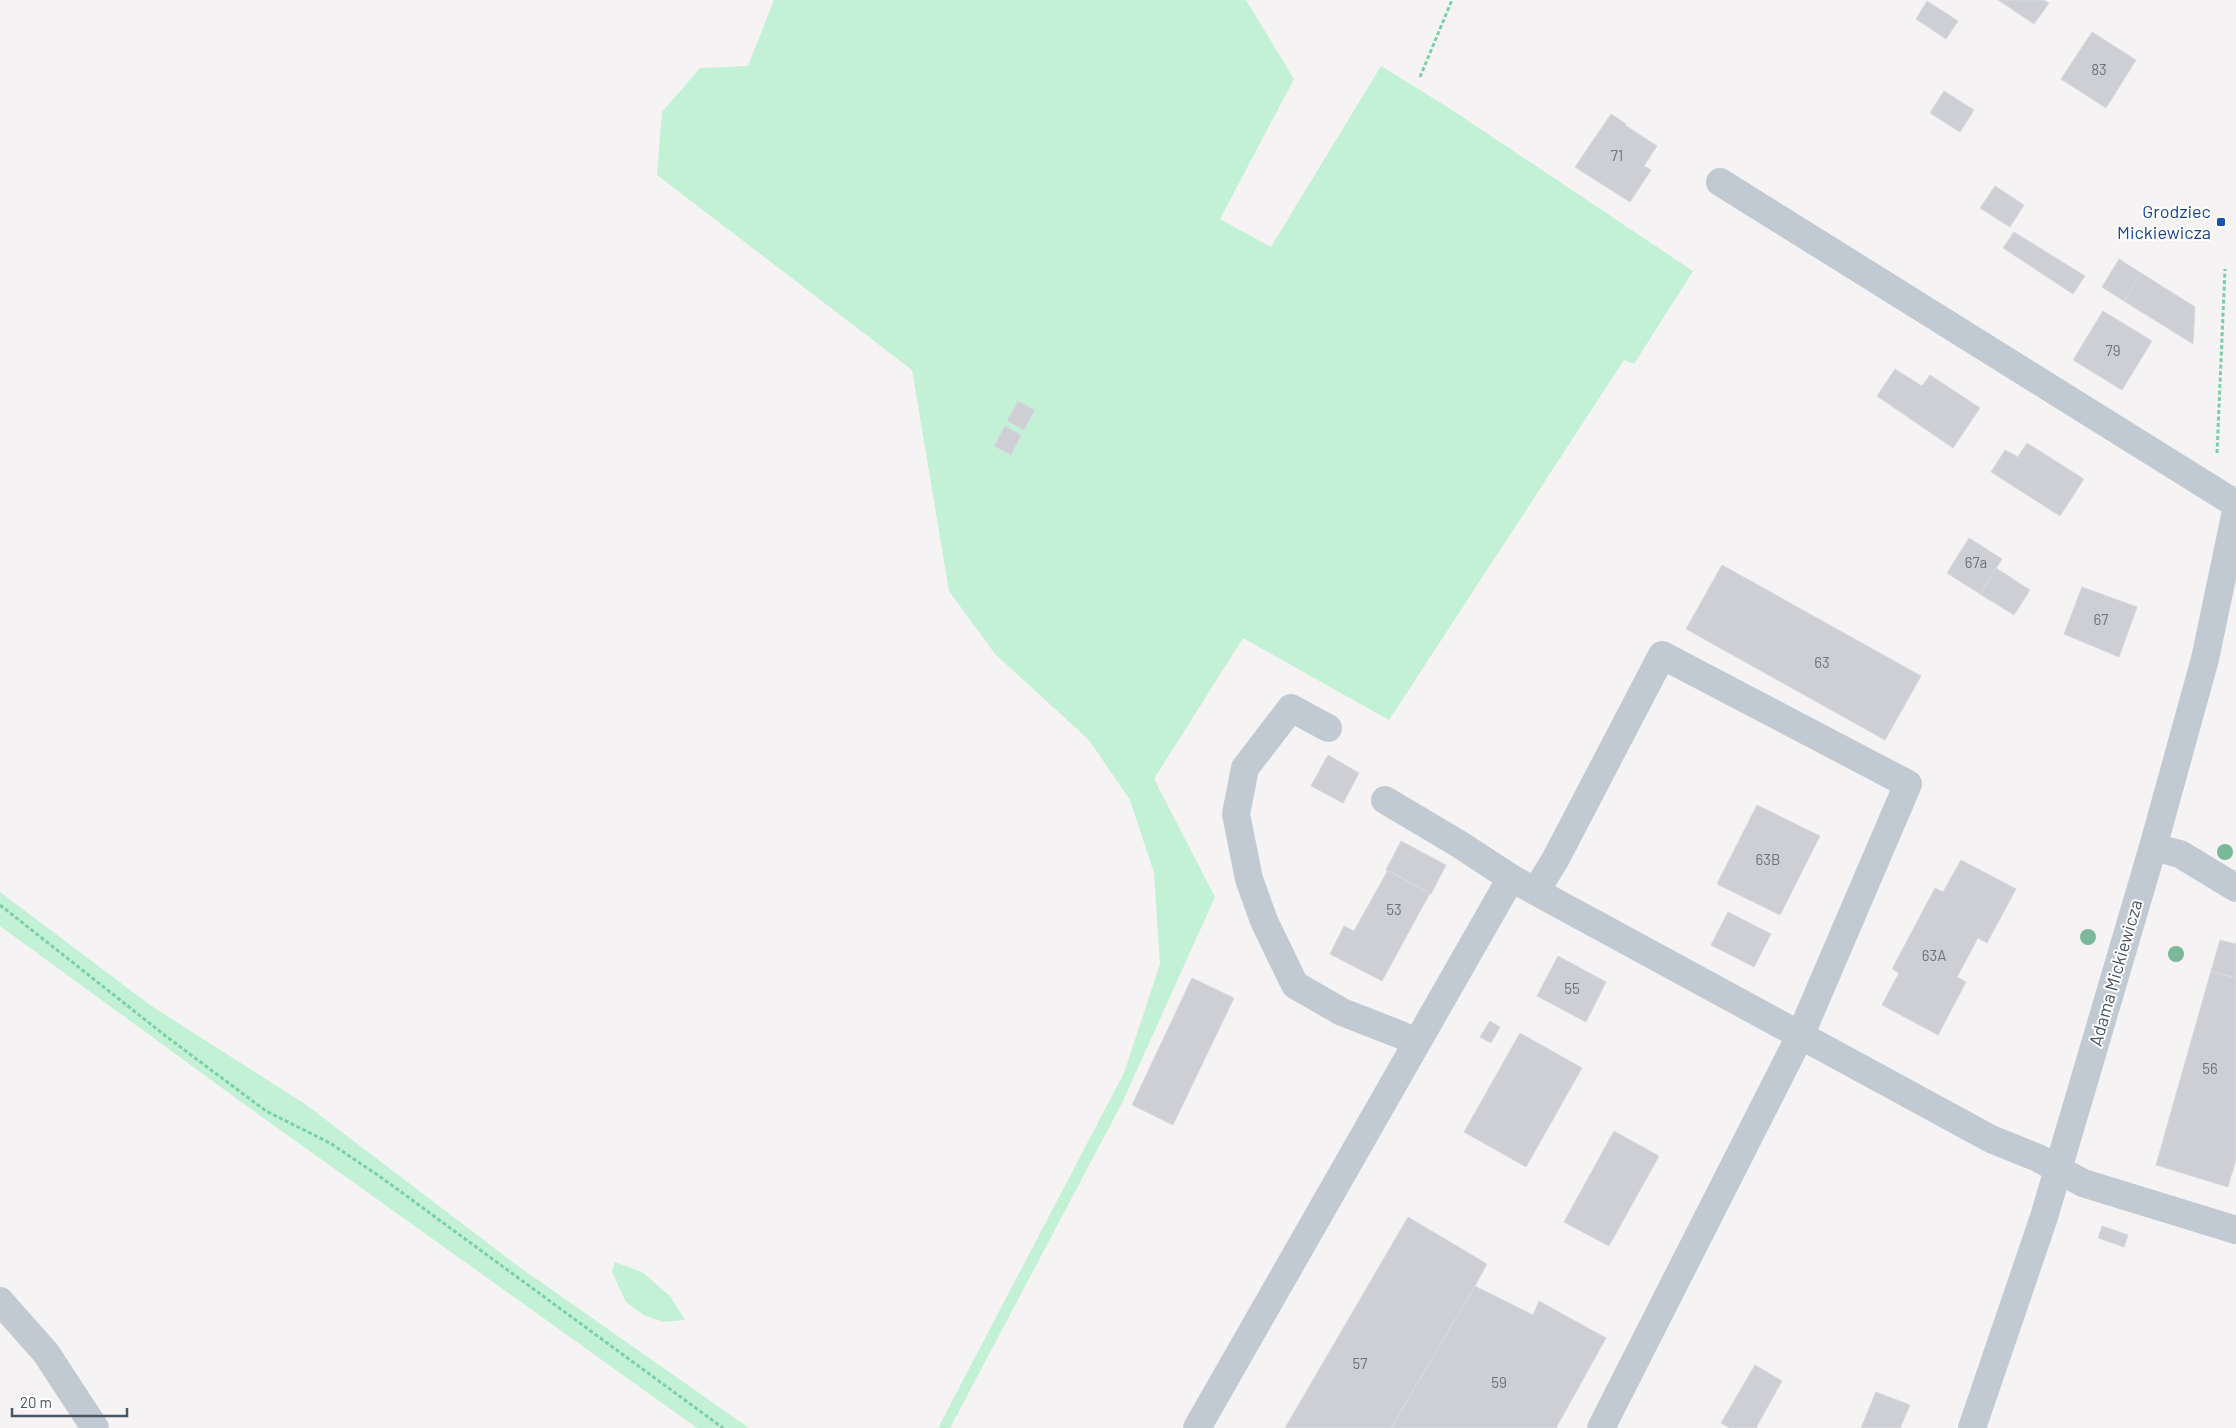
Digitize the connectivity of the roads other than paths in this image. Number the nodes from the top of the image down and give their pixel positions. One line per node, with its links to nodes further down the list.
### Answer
1 (1720, 182): 2 (street)
2 (2236, 504)
3 (2236, 511): 6 (street, Adama Mickiewicza)
4 (1328, 728): 11 (street)
5 (1385, 800): 7 (street)
6 (2153, 847): 8 (street); 12 (street, Adama Mickiewicza)
7 (1511, 878): 9 (street); 11 (street)
8 (2236, 888)
9 (1536, 891): 10 (street); 10 (street)
10 (1800, 1036): 12 (street); 17 (street)
11 (1416, 1043): 16 (street)
12 (2058, 1170): 13 (street); 18 (street, Adama Mickiewicza)
13 (2236, 1230)
14 (0, 1301): 15 (street)
15 (95, 1428)
16 (1197, 1428)
17 (1601, 1428)
18 (1972, 1428)

